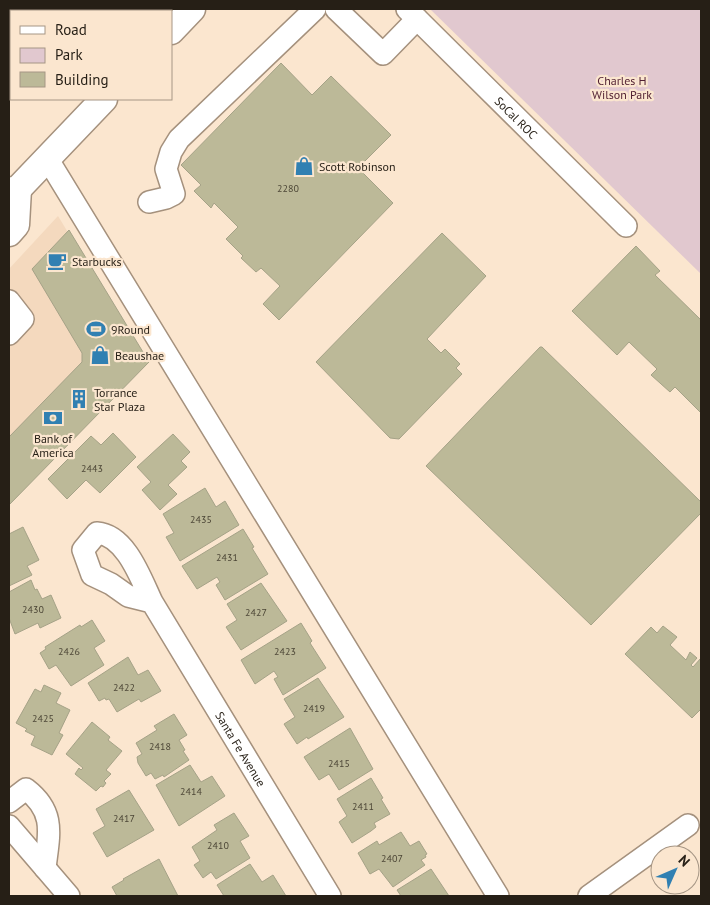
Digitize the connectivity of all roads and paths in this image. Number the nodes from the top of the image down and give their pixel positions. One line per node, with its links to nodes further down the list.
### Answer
1 (192, 9): 5 (main road)
2 (315, 9): 9 (street)
3 (336, 9): 4 (street)
4 (412, 14): 10 (street, SoCal ROC)
5 (172, 30)
6 (103, 100): 7 (main road)
7 (47, 158): 8 (main road); 21 (street)
8 (13, 190): 11 (main road)
9 (149, 202)
10 (626, 226)
11 (9, 233)
12 (9, 301): 13 (street)
13 (9, 334)
14 (152, 602): 20 (street, Santa Fe Avenue)
15 (9, 802): 18 (street)
16 (688, 825): 22 (street)
17 (9, 826): 18 (street)
18 (45, 868): 19 (street)
19 (69, 896)
20 (330, 896)
21 (498, 896)
22 (589, 896)

